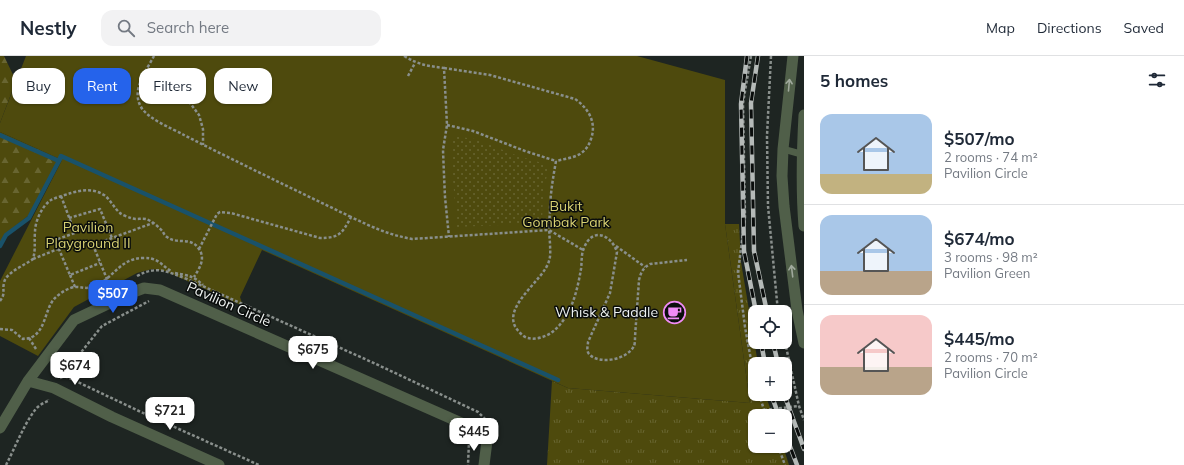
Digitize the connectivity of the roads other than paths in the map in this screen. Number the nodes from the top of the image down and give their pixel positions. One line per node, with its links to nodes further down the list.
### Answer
1 (793, 56): 3 (street, one-way to 1)
2 (804, 115): 4 (street)
3 (783, 149): 4 (lane); 6 (street, one-way to 3)
4 (803, 154): 5 (street)
5 (804, 226)
6 (804, 343)
7 (28, 381): 8 (street, Pavilion Circle); 9 (street); 10 (street, Pavilion Circle)
8 (0, 428)
9 (219, 465)
10 (484, 465)

